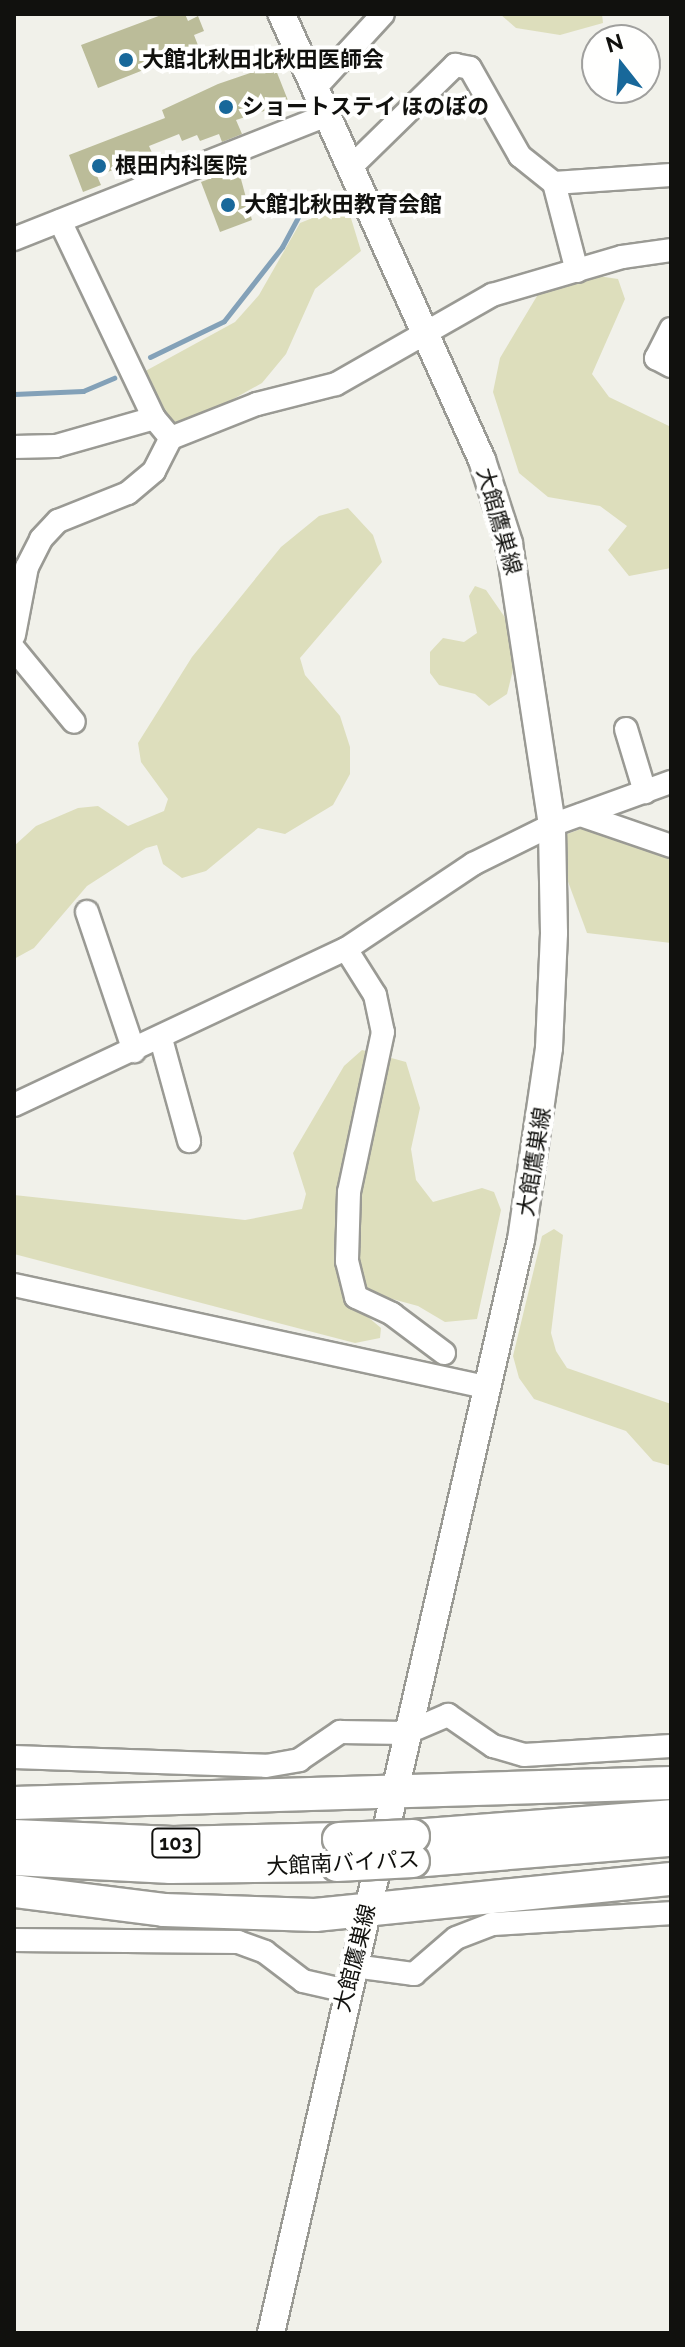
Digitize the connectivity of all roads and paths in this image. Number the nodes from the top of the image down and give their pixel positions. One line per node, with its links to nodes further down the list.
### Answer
1 (282, 14): 3 (main road, 大館鷹巣線)
2 (383, 14): 3 (street)
3 (315, 88): 4 (main road, 大館鷹巣線)
4 (327, 115): 5 (main road, 大館鷹巣線); 8 (street)
5 (351, 167): 7 (street); 13 (main road, 大館鷹巣線)
6 (671, 175): 7 (street)
7 (554, 183): 11 (street)
8 (60, 221): 9 (street); 15 (street)
9 (14, 239)
10 (671, 250): 11 (street)
11 (577, 271): 13 (street)
12 (671, 329): 14 (street)
13 (425, 333): 16 (street); 25 (main road, 大館鷹巣線)
14 (671, 366)
15 (154, 418): 16 (street); 17 (street)
16 (171, 438): 18 (street)
17 (14, 447)
18 (14, 635)
19 (14, 649): 20 (street)
20 (74, 722)
21 (626, 729): 23 (street)
22 (671, 782): 23 (street)
23 (645, 792): 24 (street)
24 (581, 815): 25 (street); 26 (street)
25 (552, 825): 28 (street); 35 (main road, 大館鷹巣線)
26 (671, 846)
27 (87, 912): 30 (street)
28 (346, 949): 29 (street); 34 (street)
29 (161, 1039): 30 (street); 32 (street)
30 (134, 1051): 31 (street)
31 (14, 1105)
32 (189, 1141)
33 (14, 1285): 35 (street)
34 (444, 1353)
35 (484, 1387): 36 (main road, 大館鷹巣線)
36 (406, 1733): 37 (street); 38 (street); 40 (main road, 大館鷹巣線)
37 (671, 1746)
38 (14, 1757)
39 (671, 1783): 40 (highway)
40 (395, 1788): 41 (highway); 50 (main road, 大館鷹巣線)
41 (14, 1803)
42 (671, 1816): 45 (highway, 大館南バイパス / 103)
43 (14, 1836): 46 (highway, 大館南バイパス / 103)
44 (671, 1840): 45 (highway, 大館南バイパス / 103)
45 (413, 1848): 46 (highway, 大館南バイパス / 103, bridge)
46 (338, 1852): 47 (highway, 大館南バイパス / 103)
47 (14, 1859)
48 (671, 1879): 50 (highway)
49 (14, 1891): 50 (highway)
50 (366, 1913): 53 (main road, 大館鷹巣線)
51 (671, 1913): 53 (street)
52 (14, 1940): 53 (street)
53 (350, 1978): 54 (main road, 大館鷹巣線)
54 (271, 2333)

